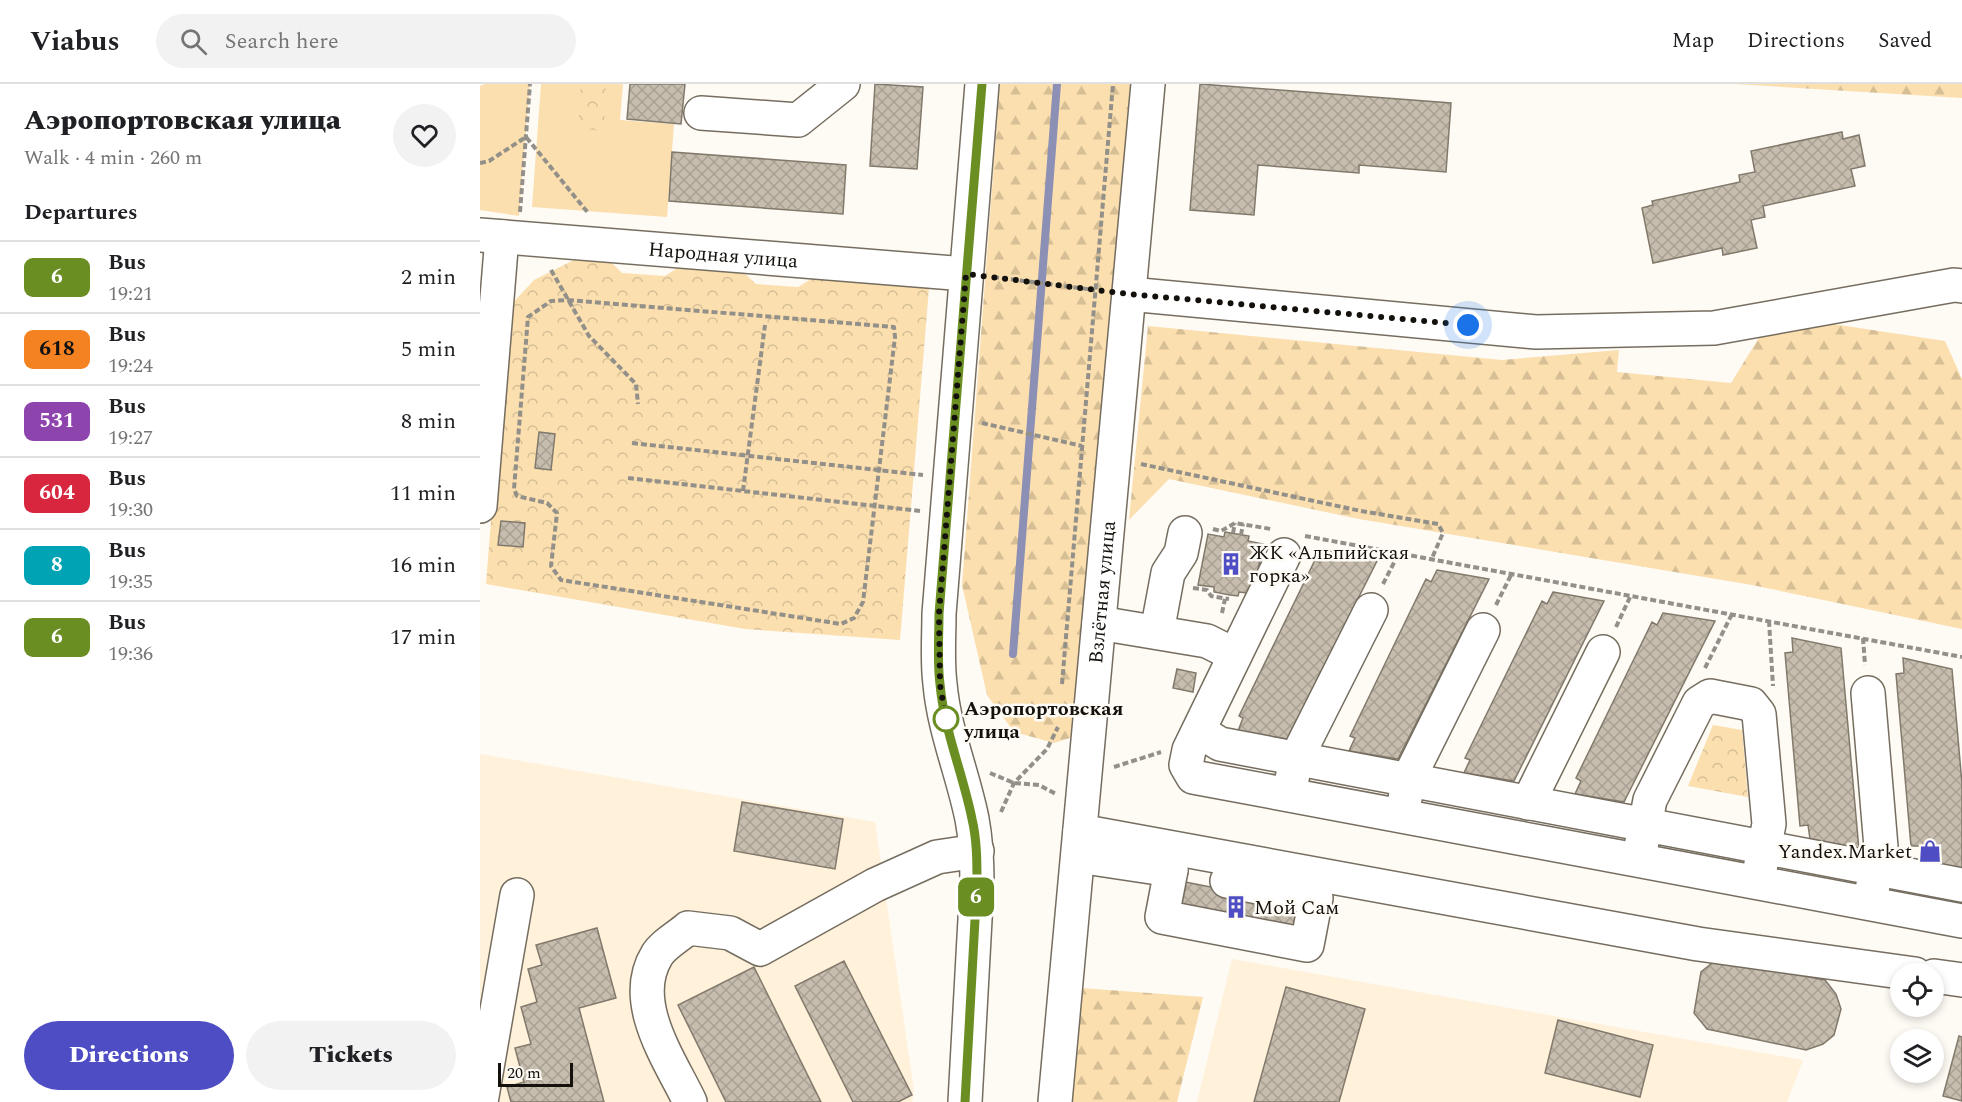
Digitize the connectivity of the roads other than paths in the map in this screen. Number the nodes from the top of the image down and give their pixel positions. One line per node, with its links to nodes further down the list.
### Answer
1 (843, 84): 4 (street)
2 (982, 84): 6 (street)
3 (1148, 84): 8 (street, Взлётная улица)
4 (700, 113)
5 (500, 230): 6 (street, Народная улица); 9 (street)
6 (966, 274): 29 (street)
7 (1962, 286): 8 (street)
8 (1129, 294): 13 (street, Взлётная улица)
9 (480, 506)
10 (1185, 533): 15 (street)
11 (1284, 539): 17 (street)
12 (1371, 610): 20 (street)
13 (1099, 623): 15 (street); 27 (street, Взлётная улица)
14 (1483, 630): 21 (street)
15 (1157, 632): 17 (street)
16 (1603, 652): 23 (street)
17 (1235, 655): 19 (street)
18 (1868, 693): 31 (street)
19 (1196, 736): 20 (street); 22 (street)
20 (1296, 759): 21 (street); 22 (street)
21 (1408, 780): 23 (street); 24 (street)
22 (1289, 795): 24 (street)
23 (1521, 801): 25 (street); 26 (street)
24 (1402, 816): 26 (street)
25 (1645, 825): 28 (street); 28 (street); 30 (street)
26 (1507, 836): 30 (street)
27 (1079, 844): 32 (street); 38 (street); 44 (street, Взлётная улица)
28 (1764, 848): 31 (street); 33 (street)
29 (977, 850): 42 (street); 43 (street)
30 (1639, 860): 33 (street)
31 (1876, 869): 34 (street); 36 (street)
32 (1171, 870)
33 (1758, 883): 36 (street)
34 (1962, 885)
35 (517, 895): 41 (street)
36 (1870, 904): 37 (street)
37 (1962, 921)
38 (1890, 971)
39 (1944, 977): 40 (street)
40 (1962, 980)
41 (481, 1102)
42 (690, 1102)
43 (965, 1102)
44 (1054, 1102)

